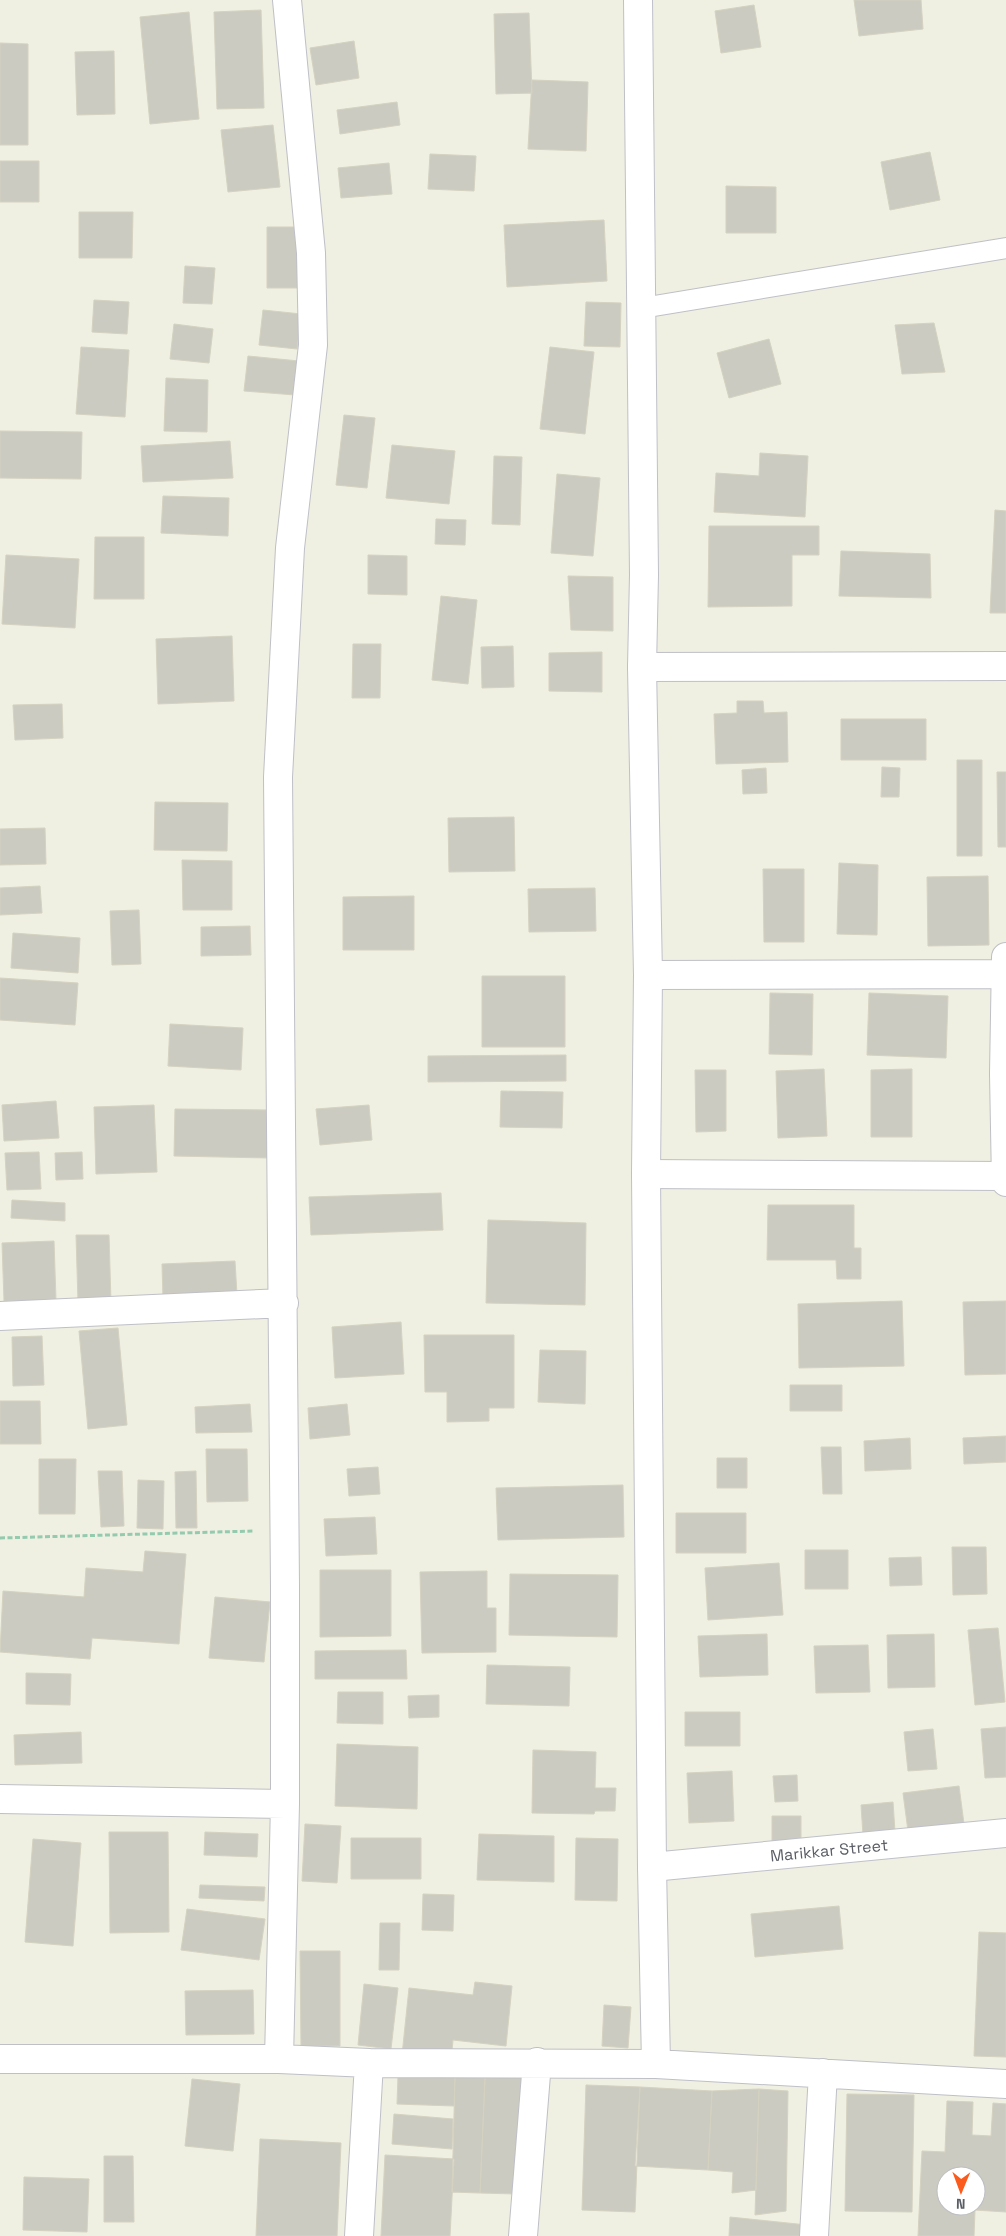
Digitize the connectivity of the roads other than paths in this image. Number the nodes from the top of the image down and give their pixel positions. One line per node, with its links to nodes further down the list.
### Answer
1 (287, 0): 14 (street)
2 (638, 0): 4 (street)
3 (1006, 248): 4 (lane)
4 (642, 308): 6 (street)
5 (1006, 666): 6 (street)
6 (642, 667): 9 (street)
7 (1006, 956): 8 (street)
8 (1006, 974): 9 (street); 10 (street)
9 (648, 975): 11 (street)
10 (1005, 1074): 12 (street)
11 (646, 1174): 12 (street); 19 (street)
12 (1005, 1176): 13 (street)
13 (1006, 1182)
14 (284, 1303): 15 (street); 17 (street)
15 (0, 1316)
16 (0, 1799): 17 (street)
17 (285, 1804): 21 (street)
18 (1006, 1833): 19 (street, Marikkar Street)
19 (652, 1867): 24 (street)
20 (0, 2059): 21 (street)
21 (279, 2059): 23 (street)
22 (538, 2062): 23 (street); 24 (street); 28 (street)
23 (369, 2063): 27 (street)
24 (656, 2064): 25 (street)
25 (823, 2073): 26 (street); 29 (street)
26 (1006, 2084)
27 (359, 2236)
28 (522, 2236)
29 (814, 2236)

